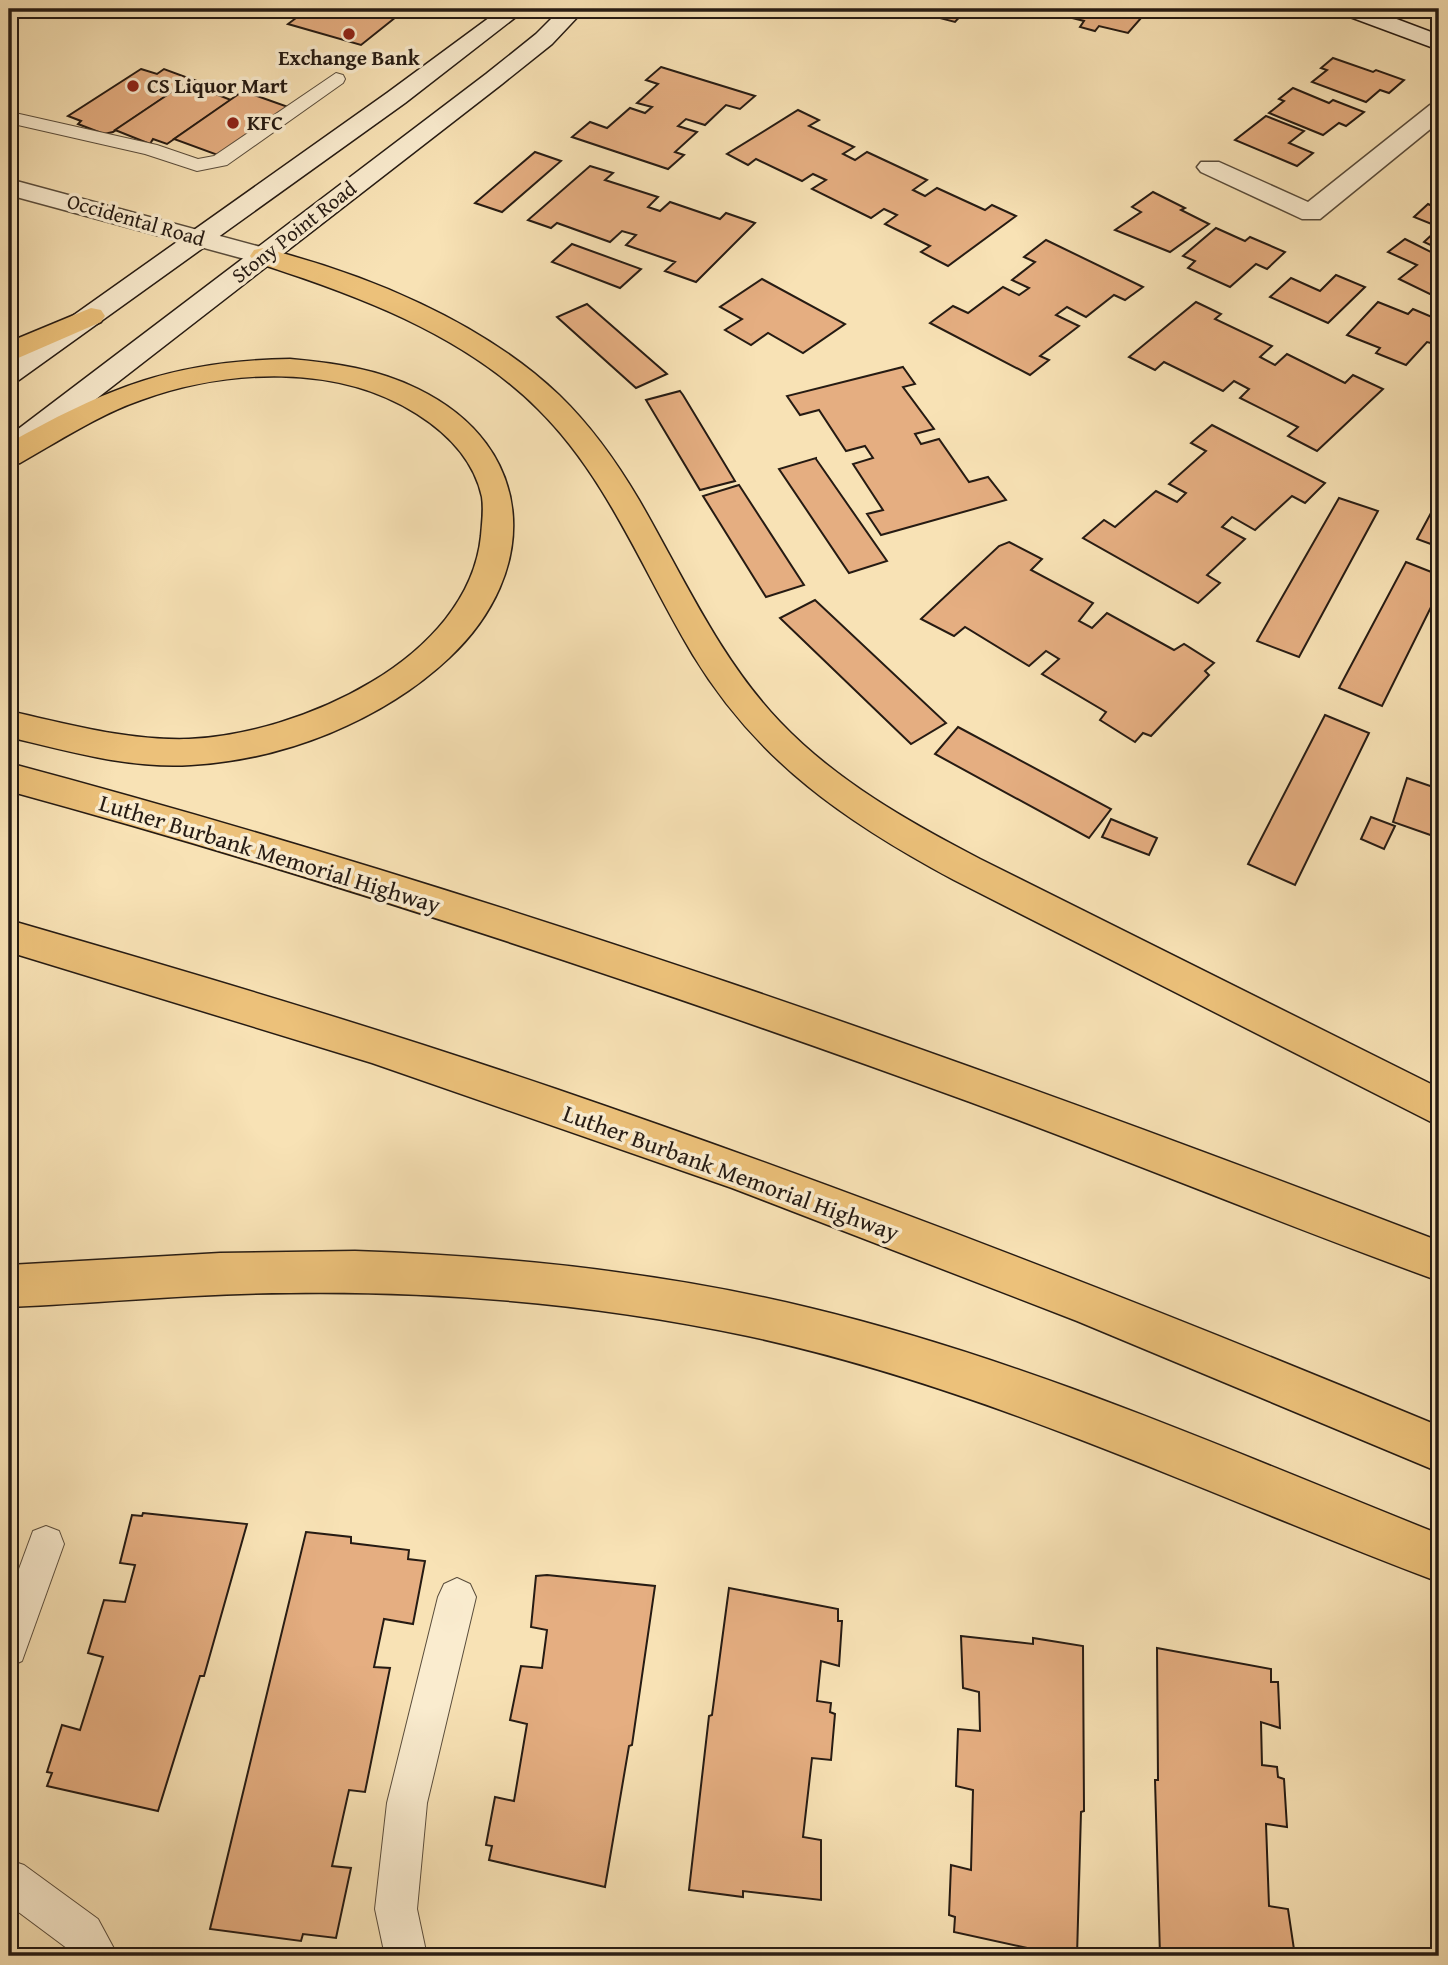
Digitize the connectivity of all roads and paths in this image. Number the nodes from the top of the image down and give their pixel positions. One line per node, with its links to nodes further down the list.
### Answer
1 (514, 9): 10 (main road, Stony Point Road)
2 (574, 9): 11 (main road, Stony Point Road)
3 (1350, 9): 4 (main road)
4 (1439, 43)
5 (336, 79): 7 (lane)
6 (1439, 110): 8 (main road)
7 (15, 119)
8 (1210, 167)
9 (9, 187): 10 (main road, Occidental Road)
10 (199, 238): 11 (main road, Occidental Road); 12 (main road, Stony Point Road)
11 (263, 256): 15 (main road, Stony Point Road); 19 (highway)
12 (90, 316): 13 (highway); 14 (main road, Stony Point Road)
13 (9, 353)
14 (9, 374)
15 (9, 453): 16 (highway)
16 (9, 723)
17 (9, 777): 20 (highway, Luther Burbank Memorial Highway)
18 (9, 936): 22 (highway, Luther Burbank Memorial Highway)
19 (1439, 1108)
20 (1439, 1261)
21 (9, 1286): 24 (highway)
22 (1439, 1448)
23 (46, 1544): 26 (lane)
24 (1439, 1558)
25 (457, 1597): 29 (lane)
26 (9, 1648)
27 (9, 1880): 28 (lane)
28 (97, 1956)
29 (406, 1956)

